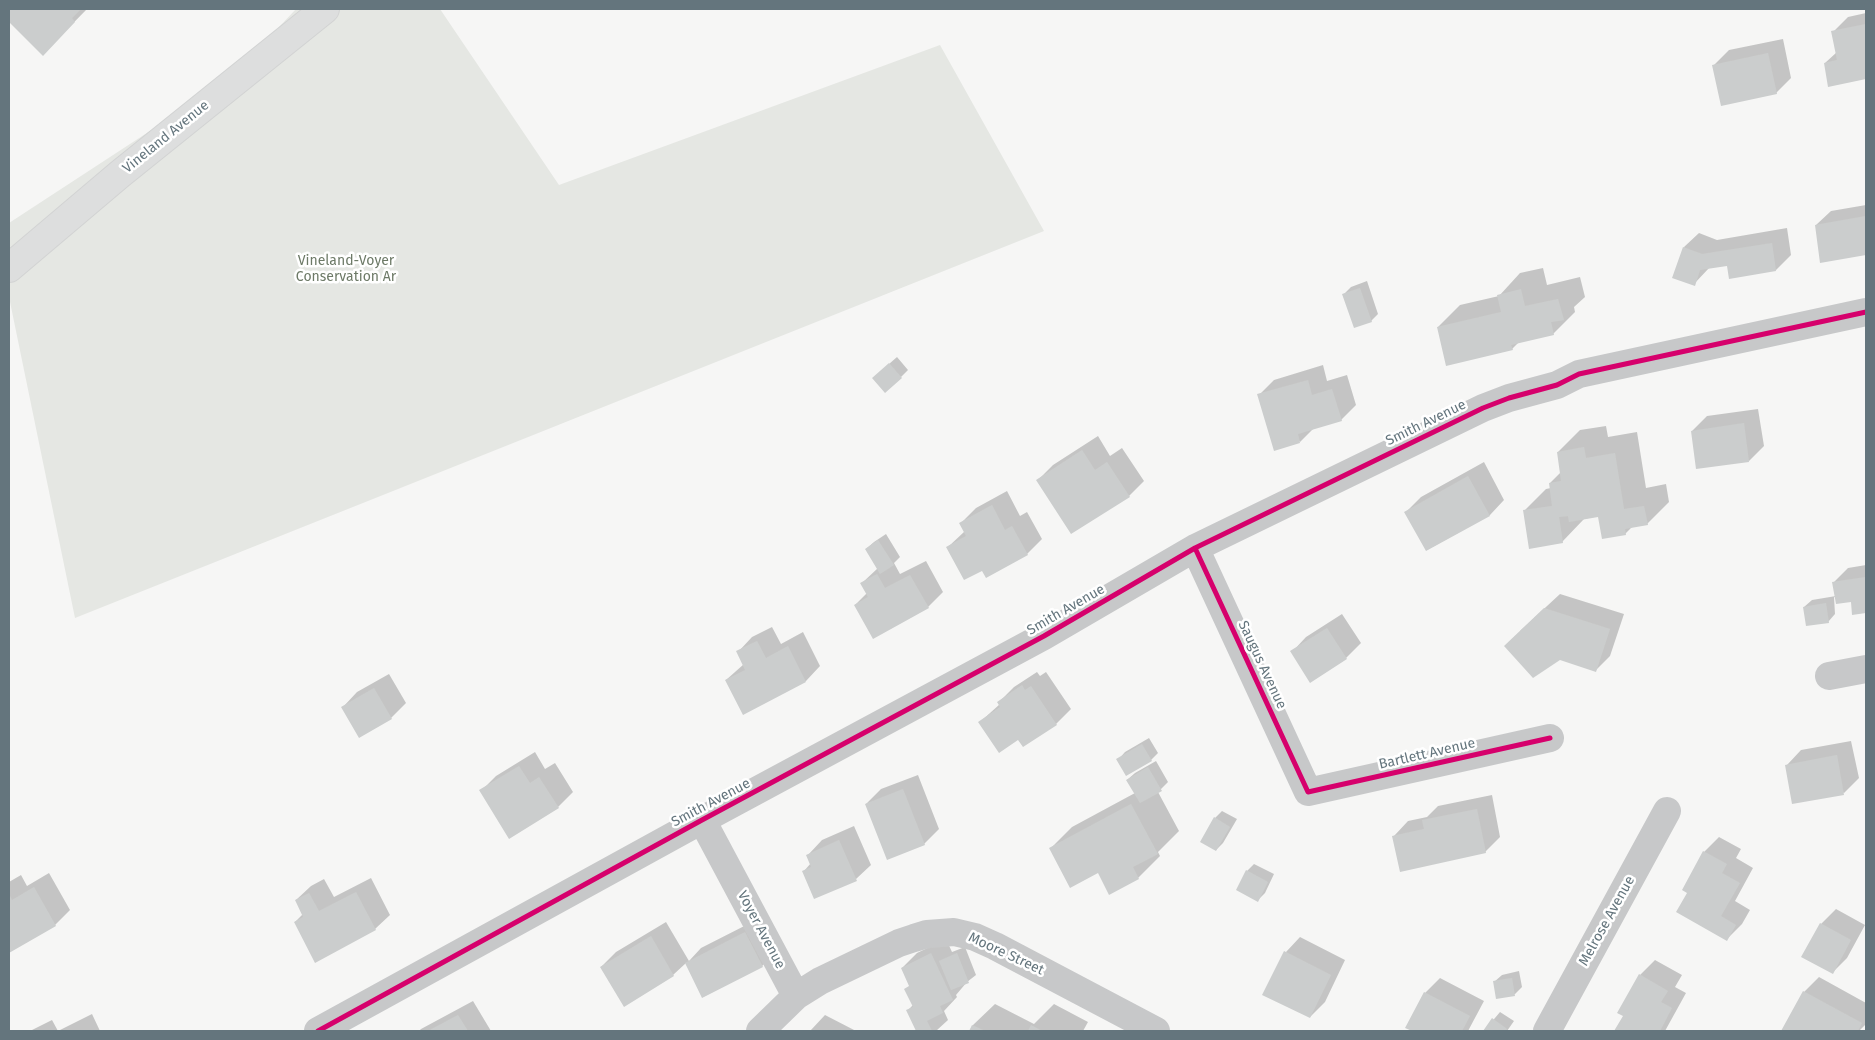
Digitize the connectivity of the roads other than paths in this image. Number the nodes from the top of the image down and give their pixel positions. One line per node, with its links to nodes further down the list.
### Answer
1 (325, 9): 2 (street, Vineland Avenue)
2 (9, 268)
3 (1866, 312): 4 (street, Smith Avenue)
4 (1195, 548): 8 (street, Saugus Avenue); 10 (street, Smith Avenue)
5 (1866, 669): 6 (street)
6 (1829, 676)
7 (1550, 738): 8 (street, Bartlett Avenue)
8 (1308, 792)
9 (1667, 811): 15 (street, Melrose Avenue)
10 (702, 820): 11 (street, Voyer Avenue); 12 (street, Smith Avenue)
11 (796, 996): 13 (street); 14 (street, Moore Street)
12 (318, 1031)
13 (760, 1031)
14 (1156, 1031)
15 (1547, 1031)

